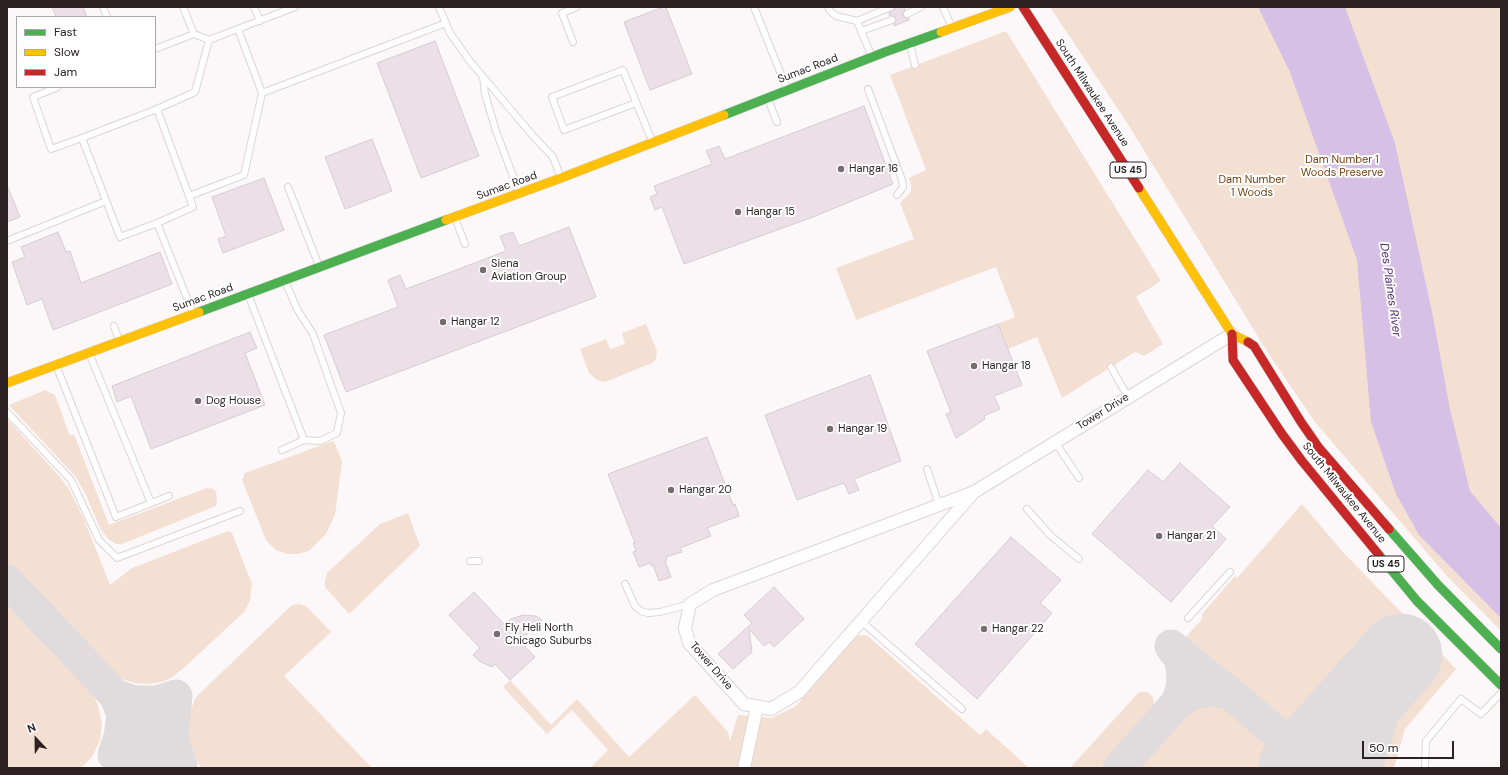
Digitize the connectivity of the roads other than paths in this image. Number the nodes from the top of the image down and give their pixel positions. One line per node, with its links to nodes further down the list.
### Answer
1 (183, 7): 21 (lane)
2 (254, 7): 15 (lane)
3 (295, 7): 15 (lane)
4 (439, 7): 17 (lane)
5 (577, 7): 23 (lane)
6 (754, 7): 31 (lane)
7 (828, 7): 16 (lane)
8 (888, 7): 16 (lane)
9 (922, 7): 13 (lane)
10 (943, 7): 18 (lane)
11 (1010, 7): 18 (main road, Sumac Road)
12 (1023, 7): 54 (main road, South Milwaukee Avenue / US 45)
13 (907, 14)
14 (892, 20): 20 (lane)
15 (260, 21): 19 (lane)
16 (857, 21): 20 (lane)
17 (446, 23): 28 (lane); 32 (lane)
18 (952, 28): 24 (main road, Sumac Road)
19 (238, 29): 22 (lane); 32 (lane)
20 (862, 31): 26 (lane)
21 (194, 34): 22 (lane); 25 (lane)
22 (209, 40): 35 (lane)
23 (573, 42)
24 (910, 43): 26 (main road, Sumac Road); 27 (lane)
25 (156, 49)
26 (872, 57): 31 (main road, Sumac Road)
27 (915, 65)
28 (483, 76): 39 (lane); 41 (lane)
29 (56, 88): 37 (lane)
30 (868, 89): 42 (lane)
31 (788, 90): 33 (main road, Sumac Road)
32 (262, 93): 43 (lane)
33 (767, 98): 36 (lane); 38 (main road, Sumac Road)
34 (636, 103): 34 (lane); 38 (lane)
35 (157, 109): 37 (lane); 43 (lane)
36 (777, 122)
37 (82, 138): 44 (lane)
38 (653, 143): 39 (main road, Sumac Road)
39 (561, 178): 41 (main road, Sumac Road)
40 (288, 187): 49 (lane)
41 (519, 194): 45 (main road, Sumac Road)
42 (897, 195)
43 (189, 196): 46 (lane)
44 (106, 201): 46 (lane); 47 (lane)
45 (455, 218): 48 (lane); 49 (main road, Sumac Road)
46 (157, 222): 52 (lane)
47 (7, 241)
48 (465, 244)
49 (320, 268): 50 (main road, Sumac Road)
50 (285, 281): 51 (main road, Sumac Road); 62 (lane)
51 (248, 294): 52 (main road, Sumac Road); 62 (lane)
52 (194, 314): 55 (main road, Sumac Road)
53 (114, 326): 55 (lane)
54 (1232, 334): 60 (street, Tower Drive); 81 (main road, South Milwaukee Avenue / US 45); 82 (main road, South Milwaukee Avenue / US 45)
55 (119, 342): 56 (main road, Sumac Road)
56 (89, 353): 57 (main road, Sumac Road); 69 (lane)
57 (56, 365): 59 (main road, Sumac Road); 69 (lane)
58 (1110, 367): 60 (lane)
59 (8, 382)
60 (1128, 397): 63 (street, Tower Drive)
61 (7, 412): 72 (lane)
62 (304, 440): 64 (lane)
63 (1055, 442): 66 (lane); 67 (street, Tower Drive)
64 (282, 450)
65 (927, 469): 70 (lane)
66 (1079, 478)
67 (974, 492): 70 (street, Tower Drive); 80 (street, Tower Drive)
68 (169, 496): 69 (lane)
69 (150, 503)
70 (939, 505): 78 (street, Tower Drive)
71 (1027, 509): 73 (lane)
72 (240, 511)
73 (1079, 559)
74 (470, 561): 75 (lane)
75 (479, 561)
76 (1230, 572): 79 (lane)
77 (625, 584): 78 (lane)
78 (690, 604): 84 (street, Tower Drive)
79 (1188, 618)
80 (861, 621): 84 (street, Tower Drive); 85 (lane)
81 (1501, 649)
82 (1501, 685)
83 (1501, 693): 87 (lane)
84 (757, 706): 86 (street)
85 (962, 710)
86 (744, 768)
87 (1425, 768)

